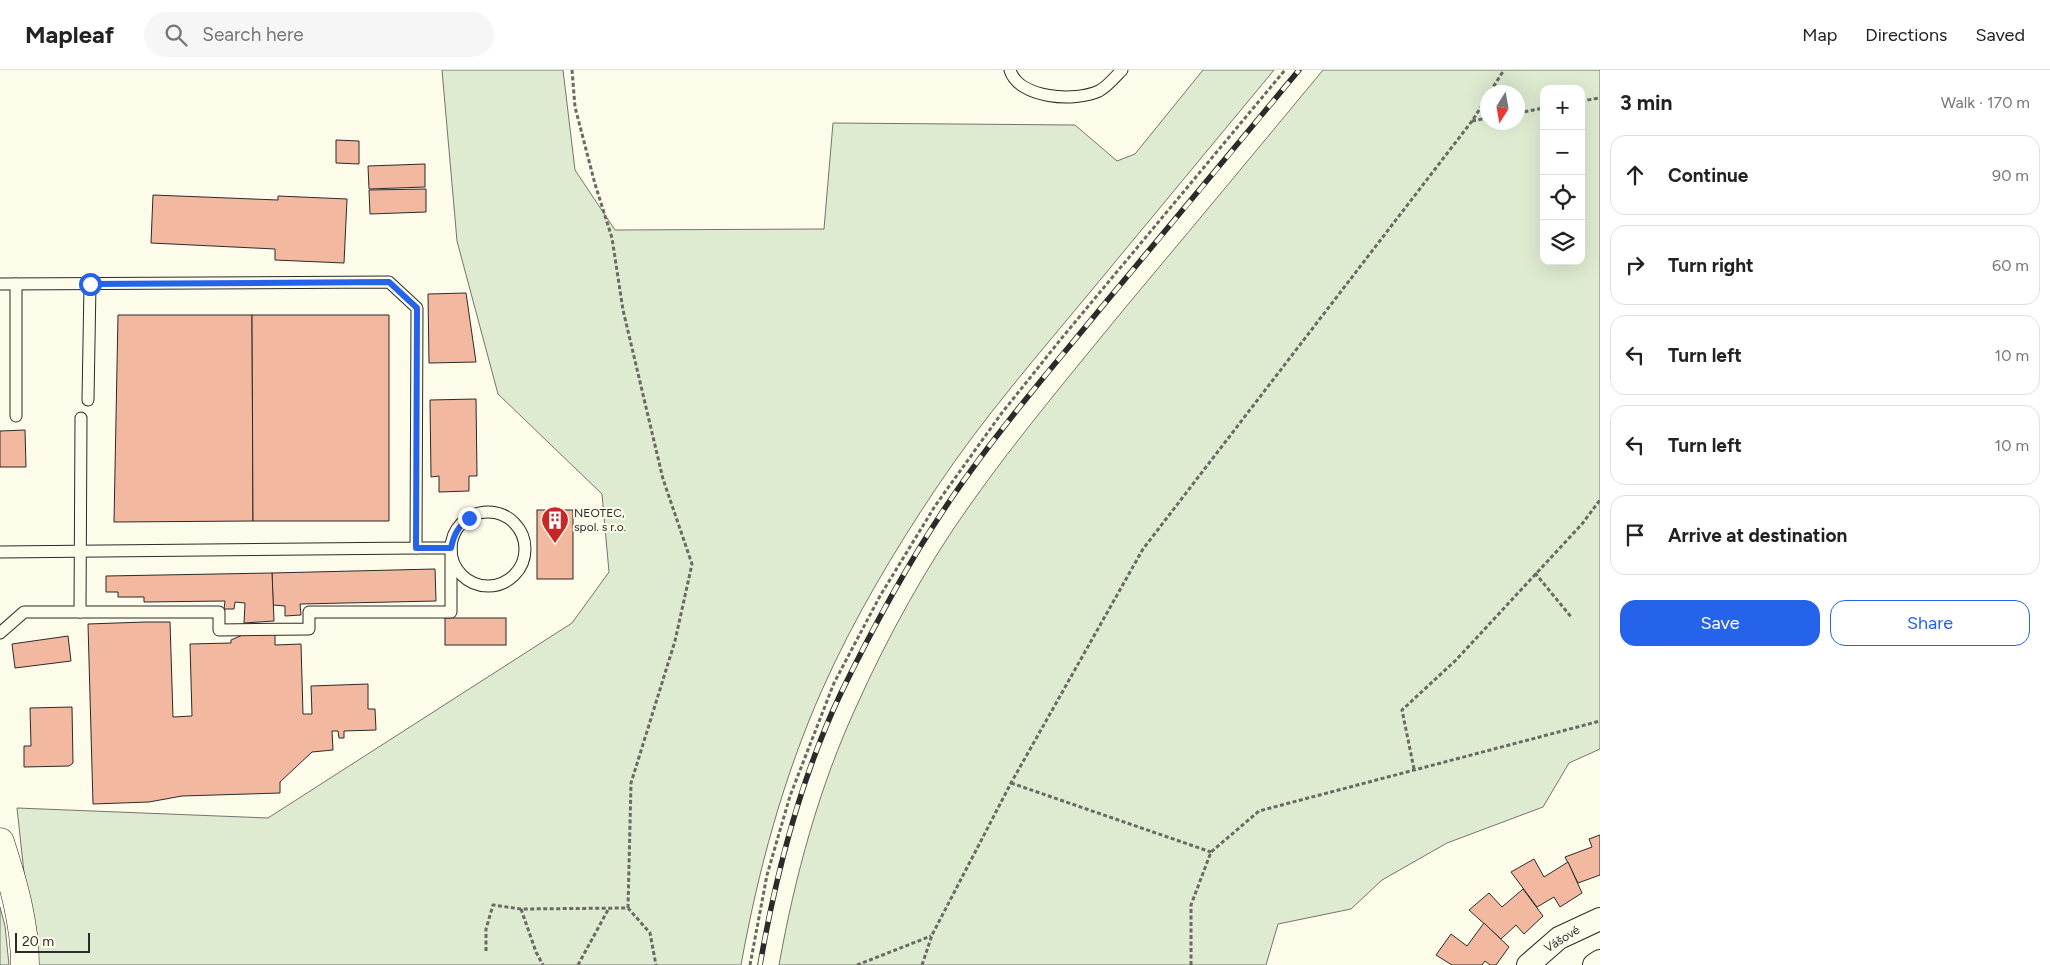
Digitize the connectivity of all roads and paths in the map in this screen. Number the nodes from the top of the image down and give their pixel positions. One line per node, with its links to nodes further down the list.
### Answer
1 (572, 70): 35 (path)
2 (1010, 70): 3 (lane)
3 (1122, 70)
4 (1285, 70): 45 (path)
5 (1504, 70): 6 (path)
6 (1494, 85)
7 (1600, 98): 8 (path)
8 (1585, 100)
9 (1480, 108): 13 (path)
10 (1540, 109): 11 (path)
11 (1525, 112)
12 (1480, 120): 13 (path)
13 (1472, 121): 31 (path)
14 (0, 284): 15 (lane)
15 (16, 284): 16 (lane); 18 (lane)
16 (90, 284): 17 (lane); 21 (lane)
17 (88, 400)
18 (16, 416)
19 (81, 418): 23 (lane)
20 (1600, 500): 25 (path)
21 (416, 548): 22 (lane); 23 (lane)
22 (451, 548): 22 (lane); 26 (lane)
23 (80, 551): 24 (lane); 26 (lane)
24 (0, 552)
25 (1535, 573): 27 (path); 30 (path)
26 (80, 612): 28 (lane)
27 (1572, 618)
28 (0, 633)
29 (1600, 721): 30 (path)
30 (1414, 770): 33 (path)
31 (1011, 783): 33 (path); 38 (path)
32 (0, 842): 41 (street)
33 (1211, 852): 48 (path)
34 (609, 908): 35 (path); 36 (path); 43 (path)
35 (628, 908): 44 (path)
36 (521, 909): 39 (path); 42 (path)
37 (1600, 919): 49 (street, Vášové)
38 (932, 935): 46 (path); 47 (path)
39 (486, 951)
40 (1600, 961): 50 (street)
41 (26, 965)
42 (543, 965)
43 (578, 965)
44 (656, 965)
45 (750, 965)
46 (857, 965)
47 (922, 965)
48 (1191, 965)
49 (1528, 965)
50 (1594, 965)

